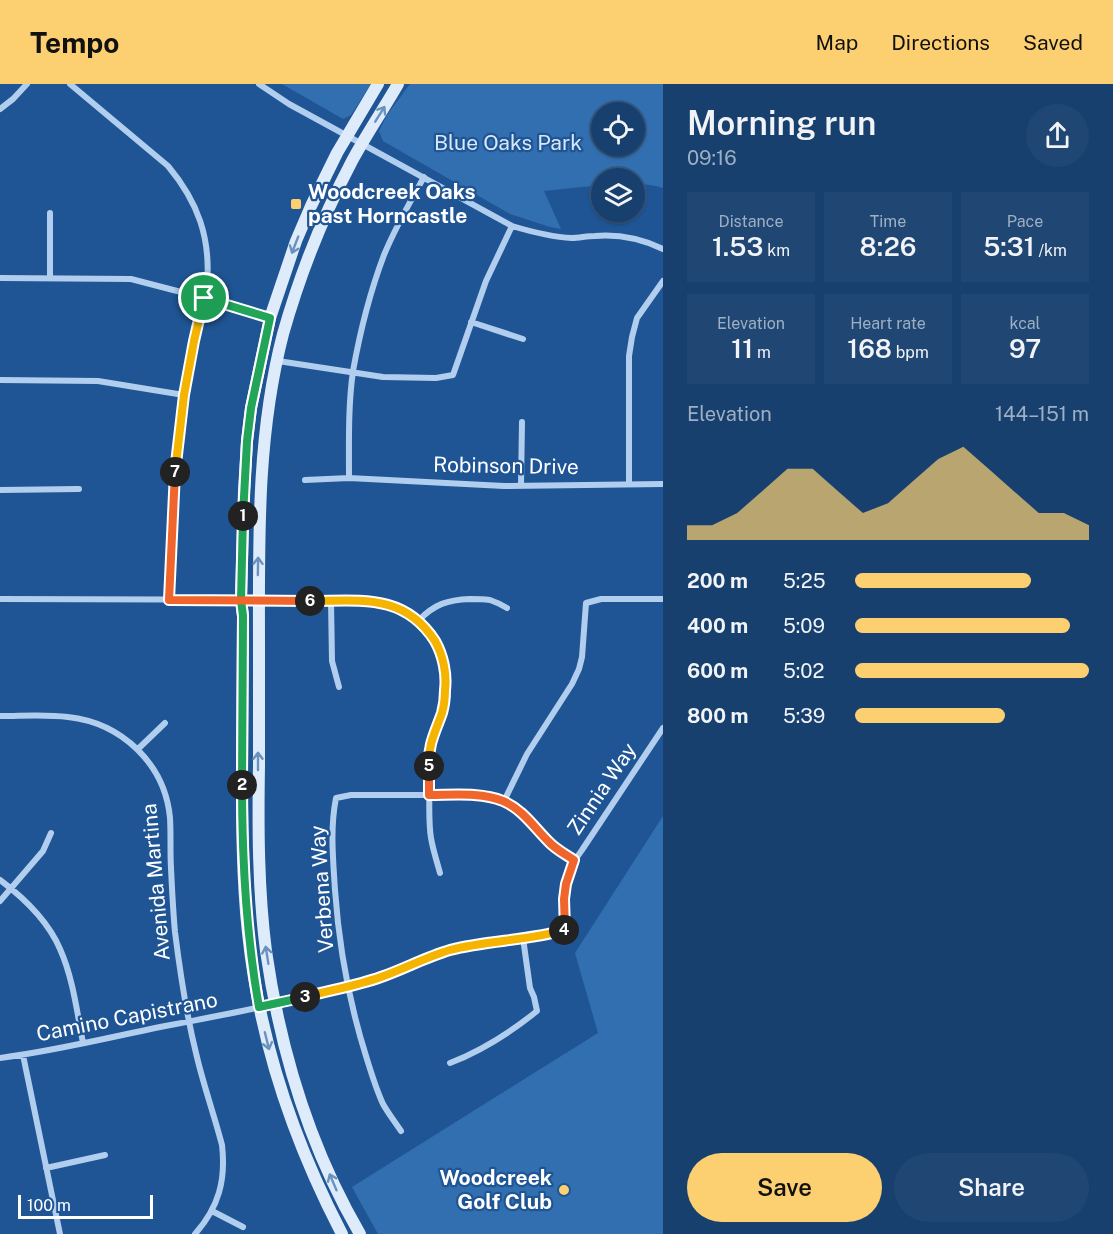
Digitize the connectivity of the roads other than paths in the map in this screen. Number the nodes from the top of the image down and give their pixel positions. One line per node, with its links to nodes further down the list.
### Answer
1 (27, 84): 6 (street)
2 (70, 84): 16 (street)
3 (259, 84): 7 (street)
4 (378, 84): 7 (main road)
5 (398, 84): 8 (main road, one-way to 5)
6 (0, 109)
7 (347, 135): 8 (street); 17 (main road, one-way to 17)
8 (362, 143): 9 (street); 20 (main road)
9 (424, 177): 11 (street); 21 (street)
10 (50, 213): 14 (street)
11 (512, 226): 12 (street); 18 (street)
12 (663, 249)
13 (0, 278): 14 (street)
14 (50, 278): 16 (street)
15 (663, 281): 27 (street)
16 (204, 298): 17 (street); 23 (street)
17 (270, 318): 35 (main road)
18 (471, 322): 19 (street); 21 (street)
19 (523, 339)
20 (278, 361): 21 (street); 36 (main road, one-way to 20)
21 (353, 373): 25 (street)
22 (0, 380): 23 (street)
23 (184, 395): 34 (street)
24 (522, 422): 29 (street)
25 (349, 477): 26 (street, Robinson Drive); 29 (street, Robinson Drive)
26 (305, 480)
27 (629, 483): 28 (street, Robinson Drive); 29 (street, Robinson Drive)
28 (663, 484)
29 (521, 486)
30 (79, 489): 31 (street)
31 (0, 490)
32 (0, 599): 34 (street)
33 (663, 599): 46 (street)
34 (169, 600): 35 (street)
35 (241, 600): 36 (street); 56 (main road)
36 (258, 600): 37 (street); 55 (main road, one-way to 36)
37 (331, 601): 39 (street); 40 (street)
38 (507, 608): 39 (street)
39 (418, 620): 45 (street)
40 (339, 687)
41 (0, 716): 44 (street, Avenida Martina)
42 (165, 723): 44 (street)
43 (663, 728): 48 (street, Zinnia Way)
44 (138, 749): 57 (street, Avenida Martina)
45 (429, 795): 46 (street, Verbena Way); 49 (street); 54 (street, Verbena Way)
46 (504, 801): 48 (street, Verbena Way)
47 (51, 833): 51 (street)
48 (574, 860): 53 (street, Zinnia Way)
49 (440, 873)
50 (0, 879): 51 (street)
51 (12, 888): 52 (street); 58 (street)
52 (0, 901)
53 (523, 938): 54 (street, Zinnia Way); 61 (street)
54 (348, 986): 55 (street, Zinnia Way); 62 (street)
55 (276, 1003): 56 (street, Camino Capistrano); 70 (main road, one-way to 55)
56 (259, 1007): 57 (street, Camino Capistrano); 69 (main road, one-way to 69)
57 (189, 1022): 58 (street, Camino Capistrano); 65 (street, Avenida Martina)
58 (83, 1043): 59 (street, Camino Capistrano)
59 (23, 1055): 60 (street, Camino Capistrano); 64 (street)
60 (0, 1058)
61 (450, 1063)
62 (401, 1131)
63 (105, 1155): 64 (street)
64 (46, 1168): 67 (street)
65 (212, 1211): 66 (street); 68 (street, Avenida Martina)
66 (243, 1227)
67 (60, 1234)
68 (195, 1234)
69 (342, 1234)
70 (360, 1234)

